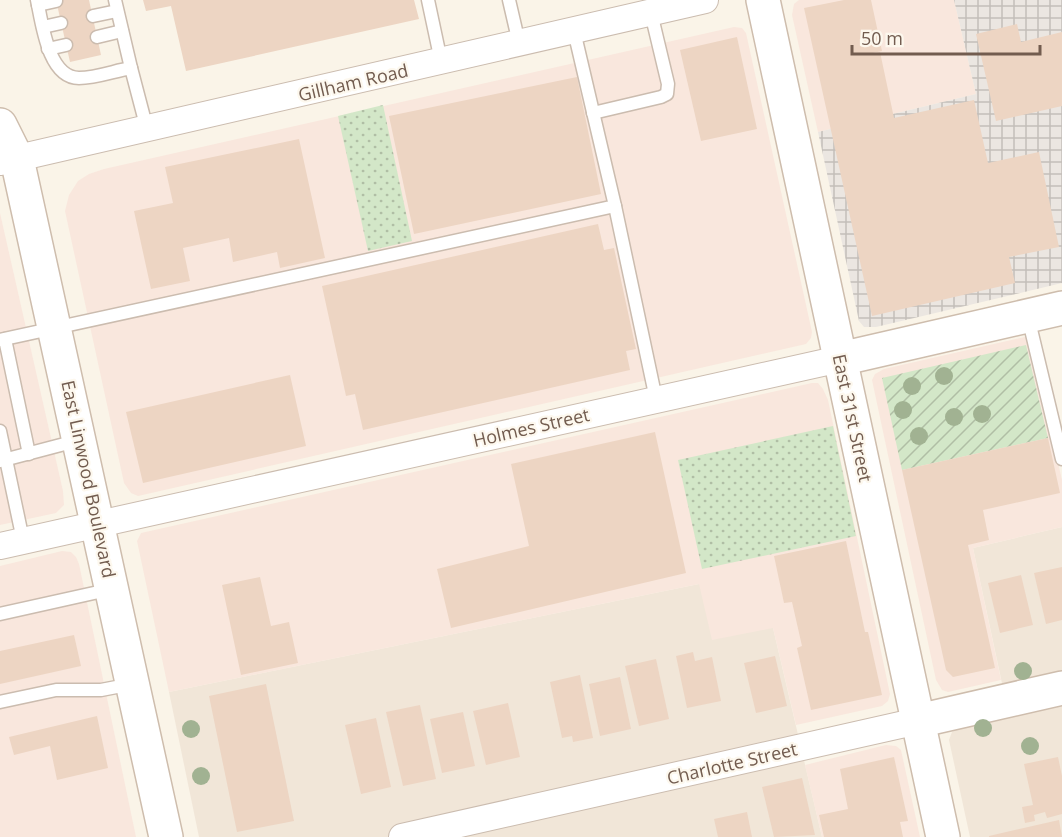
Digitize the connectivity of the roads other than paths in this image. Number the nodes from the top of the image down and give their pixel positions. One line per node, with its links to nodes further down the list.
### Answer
1 (428, 0): 18 (lane)
2 (509, 0): 15 (lane)
3 (705, 0): 8 (street, Gillham Road)
4 (762, 0): 29 (main road, East 31st Street)
5 (56, 1): 6 (lane)
6 (37, 2): 11 (lane)
7 (116, 6): 9 (lane); 12 (lane)
8 (651, 13): 13 (street, Gillham Road); 20 (lane)
9 (93, 16)
10 (61, 23): 11 (lane)
11 (43, 27): 17 (lane)
12 (122, 31): 14 (lane); 19 (lane)
13 (574, 31): 15 (street, Gillham Road); 20 (lane)
14 (98, 37)
15 (519, 43): 18 (street, Gillham Road)
16 (66, 45): 17 (lane)
17 (48, 49): 19 (lane)
18 (441, 61): 22 (street, Gillham Road)
19 (131, 68): 22 (lane)
20 (593, 113): 24 (lane)
21 (0, 125): 23 (main road, East Linwood Boulevard)
22 (147, 129): 23 (street, Gillham Road)
23 (9, 160): 27 (main road, East Linwood Boulevard)
24 (615, 206): 27 (lane); 30 (lane)
25 (1062, 308): 26 (main road, Holmes Street)
26 (1028, 316): 29 (main road, Holmes Street); 34 (lane)
27 (55, 327): 28 (lane); 32 (main road, East Linwood Boulevard)
28 (2, 339): 33 (lane)
29 (840, 359): 30 (street, Holmes Street); 43 (main road, East 31st Street)
30 (656, 399): 36 (street, Holmes Street)
31 (0, 431): 35 (lane)
32 (80, 440): 33 (lane); 36 (main road, East Linwood Boulevard)
33 (29, 454): 35 (lane)
34 (1062, 459)
35 (3, 460): 37 (lane)
36 (99, 524): 37 (street, Holmes Street); 38 (main road, East Linwood Boulevard)
37 (12, 543)
38 (113, 589): 39 (lane); 40 (main road, East Linwood Boulevard)
39 (0, 614)
40 (133, 684): 42 (lane); 45 (main road, East Linwood Boulevard)
41 (1062, 688): 43 (main road, Charlotte Street)
42 (0, 702)
43 (918, 721): 44 (street, Charlotte Street); 47 (main road, East 31st Street)
44 (491, 827): 46 (street, Charlotte Street)
45 (166, 837)
46 (402, 837)
47 (943, 837)

